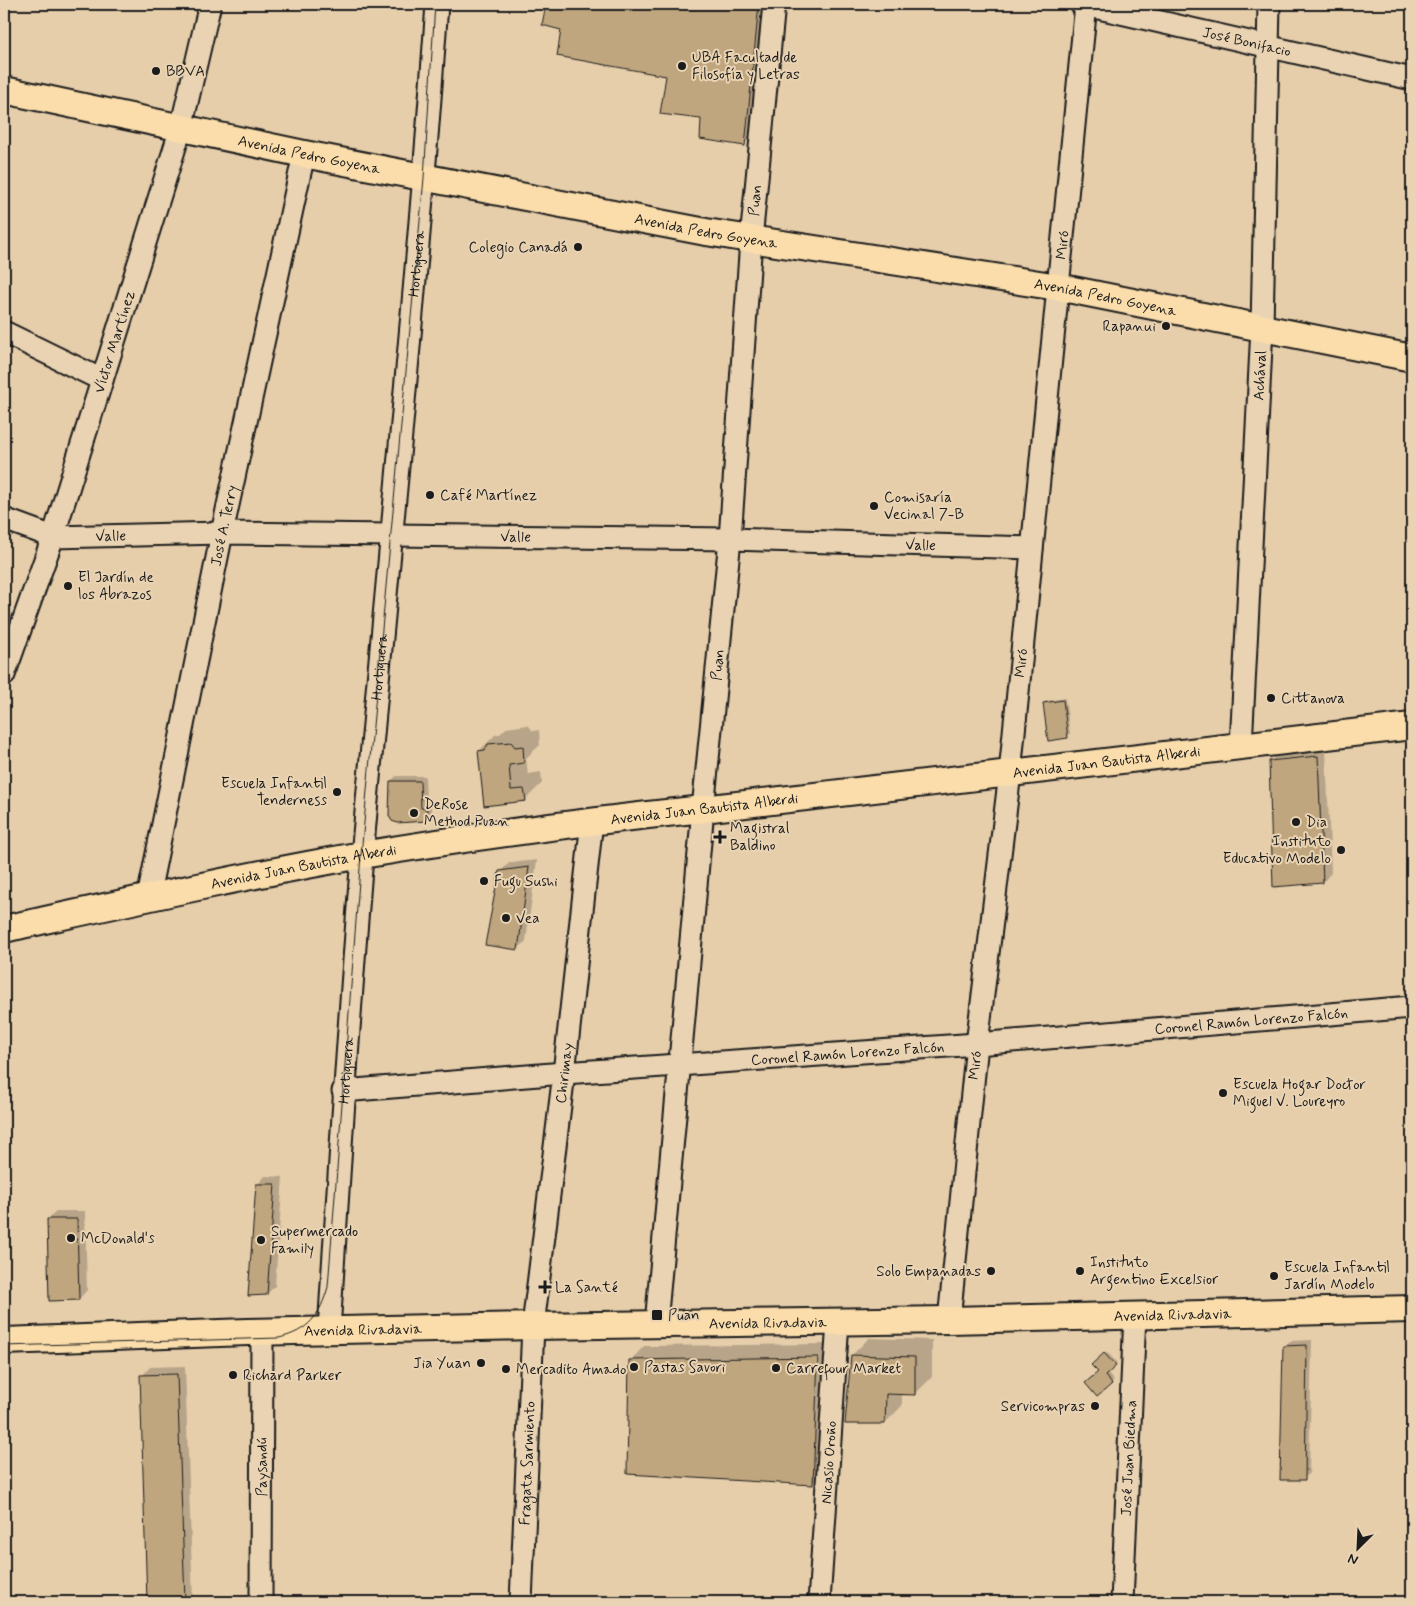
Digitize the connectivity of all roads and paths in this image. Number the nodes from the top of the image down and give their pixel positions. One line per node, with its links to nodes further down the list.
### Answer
1 (210, 4): 9 (street, Víctor Martínez)
2 (437, 4): 11 (street, Hortiguera)
3 (774, 4): 12 (street, Puan)
4 (1084, 4): 6 (street, José Bonifacio); 13 (street, Miró)
5 (1269, 4): 6 (street, Achával)
6 (1268, 46): 7 (street, José Bonifacio); 14 (street, Achával)
7 (1412, 79)
8 (4, 90): 9 (main road, Avenida Pedro Goyena)
9 (181, 128): 10 (main road, Avenida Pedro Goyena); 17 (street, Víctor Martínez)
10 (304, 154): 11 (main road, Avenida Pedro Goyena); 19 (street, José A. Terry)
11 (425, 178): 12 (main road, Avenida Pedro Goyena); 21 (street, Hortiguera)
12 (751, 240): 13 (main road, Avenida Pedro Goyena); 22 (street, Puan)
13 (1058, 287): 14 (main road, Avenida Pedro Goyena); 23 (street, Miró)
14 (1262, 327): 16 (main road, Avenida Pedro Goyena); 26 (street, Achával)
15 (4, 332): 17 (street)
16 (1412, 358)
17 (102, 380): 20 (street, Víctor Martínez)
18 (4, 519): 20 (street, Valle)
19 (222, 533): 20 (street, Valle); 21 (street, Valle); 31 (street, José A. Terry)
20 (53, 536): 24 (street, Víctor Martínez)
21 (392, 536): 22 (street, Valle); 30 (street, Hortiguera)
22 (730, 539): 23 (street, Valle); 28 (street, Puan)
23 (1032, 548): 27 (street, Miró)
24 (4, 676)
25 (1412, 726): 26 (main road, Avenida Juan Bautista Alberdi)
26 (1241, 746): 27 (main road, Avenida Juan Bautista Alberdi)
27 (1010, 774): 28 (main road, Avenida Juan Bautista Alberdi); 34 (street, Miró)
28 (703, 809): 29 (main road, Avenida Juan Bautista Alberdi); 35 (street, Puan)
29 (592, 821): 30 (main road, Avenida Juan Bautista Alberdi); 36 (street, Chirimay)
30 (363, 855): 31 (main road, Avenida Juan Bautista Alberdi); 37 (street, Hortiguera)
31 (148, 898): 32 (main road, Avenida Juan Bautista Alberdi)
32 (4, 929)
33 (1412, 1007): 34 (street, Coronel Ramón Lorenzo Falcón)
34 (978, 1044): 35 (street, Coronel Ramón Lorenzo Falcón); 40 (street, Miró)
35 (679, 1065): 36 (street, Coronel Ramón Lorenzo Falcón); 42 (street, Puan)
36 (564, 1073): 37 (street, Coronel Ramón Lorenzo Falcón); 43 (street, Chirimay)
37 (343, 1091): 44 (street, Hortiguera)
38 (1412, 1309): 39 (main road, Avenida Rivadavia)
39 (1135, 1315): 40 (main road, Avenida Rivadavia); 50 (street, José Juan Biedma)
40 (949, 1320): 41 (main road, Avenida Rivadavia)
41 (838, 1322): 42 (main road, Avenida Rivadavia); 49 (street, Nicasio Oroño)
42 (656, 1324): 43 (main road, Avenida Rivadavia)
43 (533, 1326): 44 (main road, Avenida Rivadavia); 48 (street, Fragata Sarmiento)
44 (329, 1330): 45 (main road, Avenida Rivadavia)
45 (262, 1332): 46 (main road, Avenida Rivadavia); 47 (street, Paysandú)
46 (4, 1341)
47 (262, 1602)
48 (521, 1602)
49 (819, 1602)
50 (1122, 1602)

